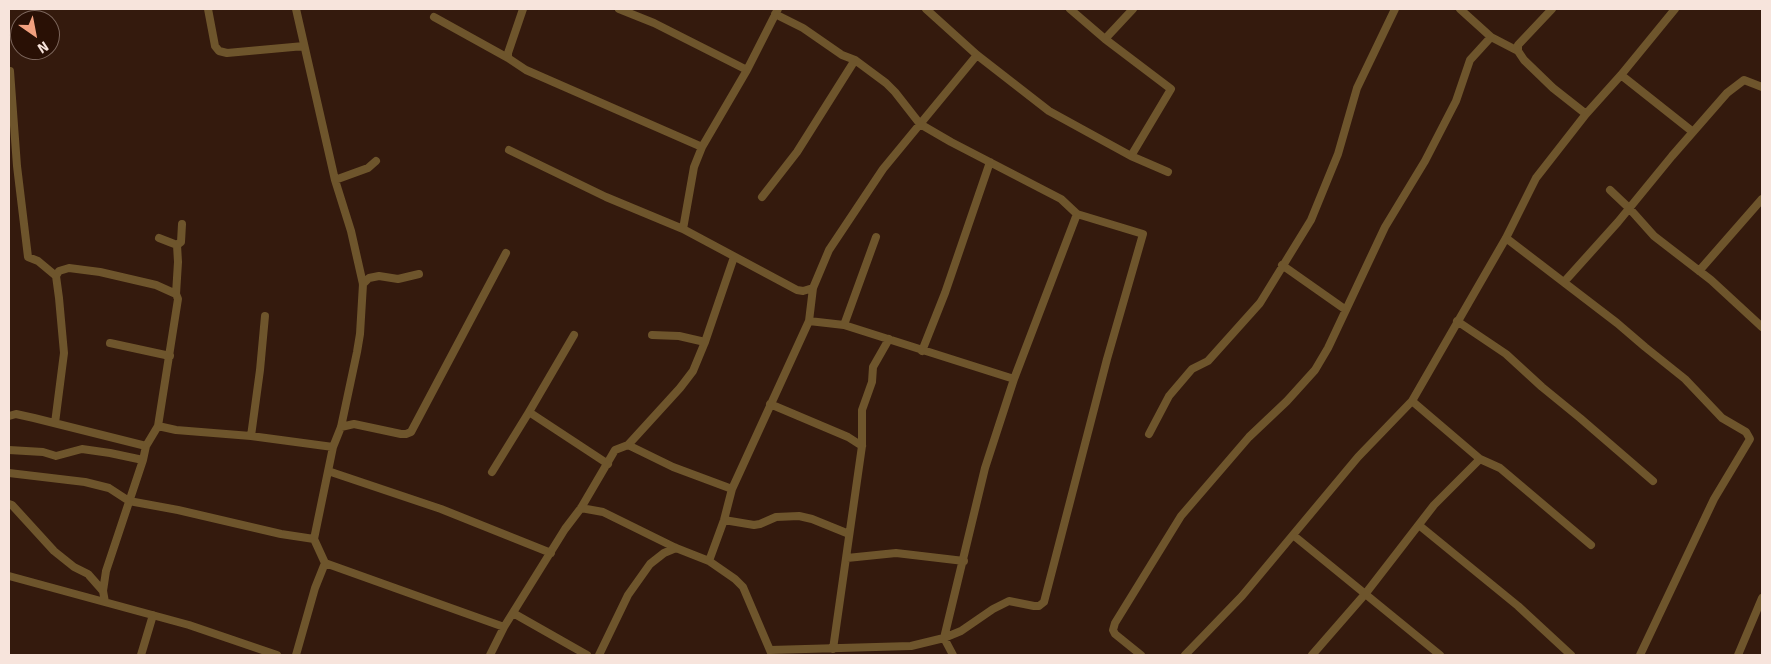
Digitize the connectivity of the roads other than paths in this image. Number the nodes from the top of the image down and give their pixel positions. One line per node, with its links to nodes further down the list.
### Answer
1 (208, 9): 17 (street)
2 (296, 9): 17 (street)
3 (523, 9): 20 (street)
4 (619, 9): 22 (street)
5 (926, 9): 19 (street)
6 (1070, 9): 16 (street)
7 (1133, 9): 16 (street)
8 (1395, 9): 50 (street)
9 (1460, 9): 15 (street)
10 (1552, 9): 18 (street)
11 (1662, 9): 13 (street)
12 (776, 12): 21 (street); 22 (street)
13 (1672, 12): 24 (street)
14 (434, 17): 20 (street)
15 (1491, 37): 18 (street); 58 (street)
16 (1105, 39): 31 (street)
17 (304, 46): 35 (street)
18 (1518, 51): 26 (street)
19 (977, 55): 27 (street); 31 (street)
20 (508, 58): 29 (street)
21 (855, 60): 27 (street); 37 (street)
22 (747, 70): 29 (street)
23 (10, 71): 53 (street)
24 (1621, 75): 26 (street); 28 (street)
25 (1762, 87): 28 (street)
26 (1586, 114): 46 (street)
27 (920, 124): 33 (street); 56 (street)
28 (1693, 132): 39 (street)
29 (702, 147): 43 (street)
30 (509, 150): 43 (street)
31 (1131, 156): 34 (street)
32 (376, 161): 35 (street)
33 (990, 162): 41 (street); 69 (street)
34 (1168, 172)
35 (335, 180): 55 (street)
36 (1610, 190): 39 (street)
37 (762, 197)
38 (1762, 199): 40 (street)
39 (1629, 208): 51 (street); 54 (street)
40 (1758, 210): 51 (street)
41 (1077, 214): 71 (street); 117 (street)
42 (182, 224): 47 (street)
43 (683, 229): 49 (street)
44 (876, 237): 62 (street)
45 (159, 238): 47 (street)
46 (1506, 238): 54 (street); 61 (street)
47 (177, 244): 57 (street)
48 (506, 253): 78 (street)
49 (734, 257): 56 (street); 67 (street)
50 (1282, 265): 58 (street); 79 (street)
51 (1699, 271): 63 (street)
52 (419, 274): 55 (street)
53 (56, 276): 57 (street); 76 (street)
54 (1564, 282): 133 (street)
55 (364, 284): 78 (street)
56 (812, 292): 60 (street)
57 (176, 294): 70 (street)
58 (1346, 310): 129 (street)
59 (264, 316): 80 (street)
60 (809, 321): 62 (street); 73 (street)
61 (1457, 321): 72 (street); 92 (street)
62 (844, 325): 66 (street)
63 (1762, 327)
64 (574, 335): 74 (street)
65 (652, 336): 67 (street)
66 (889, 339): 69 (street); 83 (street)
67 (705, 342): 81 (street)
68 (110, 343): 70 (street)
69 (922, 351): 71 (street)
70 (170, 356): 77 (street)
71 (1014, 379): 106 (street)
72 (1412, 401): 86 (street); 100 (street)
73 (770, 404): 83 (street); 93 (street)
74 (529, 412): 88 (street); 90 (street)
75 (9, 416): 76 (street)
76 (55, 423): 82 (street)
77 (158, 426): 80 (street); 82 (street)
78 (341, 427): 84 (street)
79 (1149, 434)
80 (251, 436): 84 (street)
81 (628, 444): 88 (street); 93 (street)
82 (146, 446): 87 (street)
83 (862, 446): 99 (street)
84 (333, 447): 89 (street)
85 (9, 450): 87 (street)
86 (1480, 459): 98 (street); 102 (street)
87 (143, 460): 94 (street)
88 (608, 464): 96 (street)
89 (328, 471): 101 (street); 104 (street)
90 (492, 472)
91 (9, 473): 94 (street)
92 (1653, 481)
93 (732, 489): 97 (street)
94 (130, 501): 101 (street); 110 (street)
95 (9, 504): 110 (street)
96 (581, 508): 103 (street); 104 (street)
97 (724, 520): 99 (street); 107 (street)
98 (1420, 526): 111 (street); 132 (street)
99 (849, 534): 105 (street)
100 (1293, 535): 111 (street); 130 (street)
101 (314, 539): 108 (street)
102 (1591, 544)
103 (676, 548): 107 (street); 127 (street)
104 (551, 552): 114 (street)
105 (847, 558): 106 (street); 118 (street)
106 (964, 560): 117 (street)
107 (709, 561): 120 (street)
108 (325, 563): 116 (street); 124 (street)
109 (9, 576): 113 (street)
110 (103, 591): 113 (street)
111 (1366, 594): 121 (street); 131 (street)
112 (1762, 598): 134 (street)
113 (105, 602): 115 (street)
114 (513, 613): 116 (street); 126 (street)
115 (153, 616): 122 (street); 123 (street)
116 (504, 627): 125 (street)
117 (944, 638): 119 (street); 128 (street)
118 (833, 649): 119 (street); 120 (street)
119 (860, 651)
120 (771, 653)
121 (1436, 654)
122 (141, 655)
123 (277, 655)
124 (296, 655)
125 (490, 655)
126 (587, 655)
127 (599, 655)
128 (954, 655)
129 (1140, 655)
130 (1185, 655)
131 (1312, 655)
132 (1571, 655)
133 (1640, 655)
134 (1738, 655)

